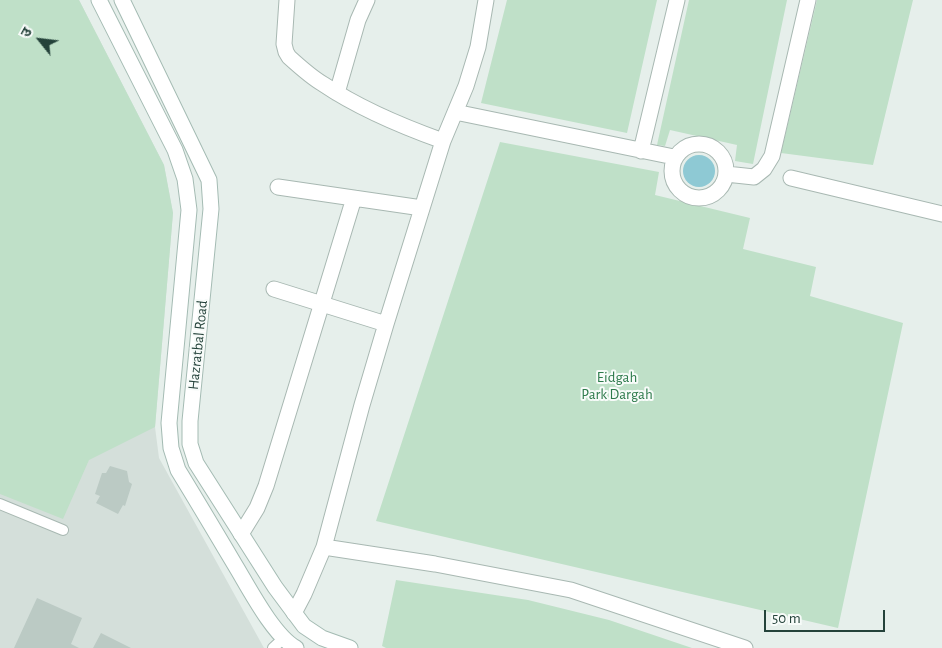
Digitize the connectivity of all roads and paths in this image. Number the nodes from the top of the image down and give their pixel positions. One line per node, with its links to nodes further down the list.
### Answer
1 (99, 0): 27 (street, Hazratbal Road)
2 (122, 0): 24 (street, Hazratbal Road)
3 (287, 0): 8 (street)
4 (367, 0): 8 (street)
5 (486, 0): 9 (street)
6 (677, 0): 11 (street)
7 (808, 0): 13 (street)
8 (337, 93): 10 (street)
9 (455, 112): 10 (street); 11 (street)
10 (443, 141): 17 (street)
11 (641, 151): 12 (street)
12 (674, 157): 13 (street); 13 (street)
13 (726, 174)
14 (790, 178): 18 (street)
15 (278, 187): 16 (street)
16 (354, 198): 17 (street); 20 (street)
17 (422, 208): 21 (street)
18 (942, 214)
19 (274, 289): 20 (street)
20 (321, 304): 21 (street); 24 (street)
21 (386, 324): 25 (street)
22 (0, 504): 23 (lane)
23 (63, 530)
24 (241, 534): 26 (street, Hazratbal Road)
25 (324, 547): 26 (street); 30 (street)
26 (294, 613): 27 (street); 29 (street, Hazratbal Road)
27 (278, 639): 28 (street, Hazratbal Road)
28 (296, 648)
29 (350, 648)
30 (745, 648)

